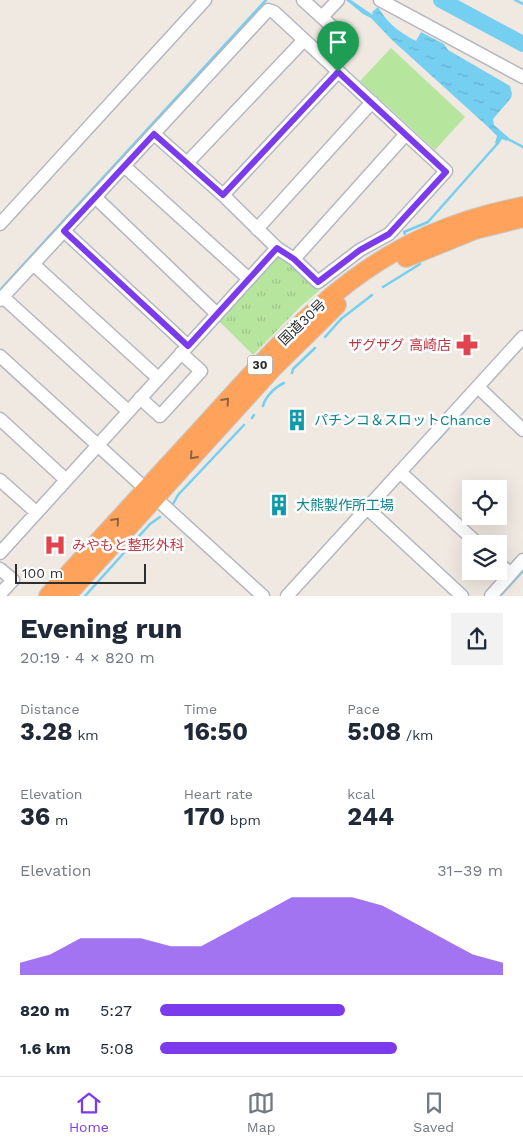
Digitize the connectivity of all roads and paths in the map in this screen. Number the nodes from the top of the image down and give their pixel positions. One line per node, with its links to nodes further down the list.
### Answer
1 (206, 0): 20 (street)
2 (303, 0): 6 (street)
3 (338, 0): 6 (street)
4 (380, 0): 10 (street)
5 (273, 5): 7 (street); 12 (street)
6 (322, 17): 8 (street)
7 (303, 40): 9 (street); 14 (street)
8 (348, 41)
9 (338, 72): 11 (street); 16 (street)
10 (523, 77)
11 (372, 102): 13 (street); 21 (street)
12 (154, 134): 14 (street); 15 (street)
13 (406, 134): 24 (street); 24 (street)
14 (188, 163): 16 (street)
15 (124, 166): 17 (street); 26 (street)
16 (223, 195): 21 (street)
17 (95, 197): 22 (street); 28 (street)
18 (523, 206): 42 (highway, 国道30号 / 30, one-way to 18)
19 (523, 218): 42 (highway, 国道30号 / 30, one-way to 42)
20 (0, 224)
21 (257, 229): 23 (street)
22 (64, 231): 25 (street); 30 (street)
23 (277, 248): 24 (street); 26 (street)
24 (294, 259)
25 (33, 264): 27 (street); 32 (street)
26 (249, 279): 28 (street)
27 (1, 298): 35 (street)
28 (217, 314): 30 (street)
29 (523, 337): 33 (street)
30 (185, 349): 32 (street); 34 (street)
31 (0, 356): 38 (street)
32 (158, 378): 34 (street)
33 (478, 387): 37 (street); 39 (street)
34 (140, 398): 35 (street)
35 (128, 412): 38 (street)
36 (0, 419): 41 (street)
37 (523, 430)
38 (98, 446): 41 (street); 42 (street)
39 (403, 474): 43 (street); 45 (street)
40 (0, 480): 44 (street)
41 (66, 480): 44 (street)
42 (151, 493): 52 (highway, 国道30号 / 30, one-way to 42); 53 (highway, 国道30号 / 30); 54 (street)
43 (370, 510): 55 (street); 56 (street)
44 (36, 512): 46 (street)
45 (468, 535)
46 (2, 546)
47 (523, 560): 50 (street)
48 (0, 569): 51 (street)
49 (507, 571): 50 (street)
50 (510, 574): 57 (street)
51 (0, 594)
52 (48, 596)
53 (66, 596)
54 (263, 596)
55 (287, 596)
56 (462, 596)
57 (491, 596)

